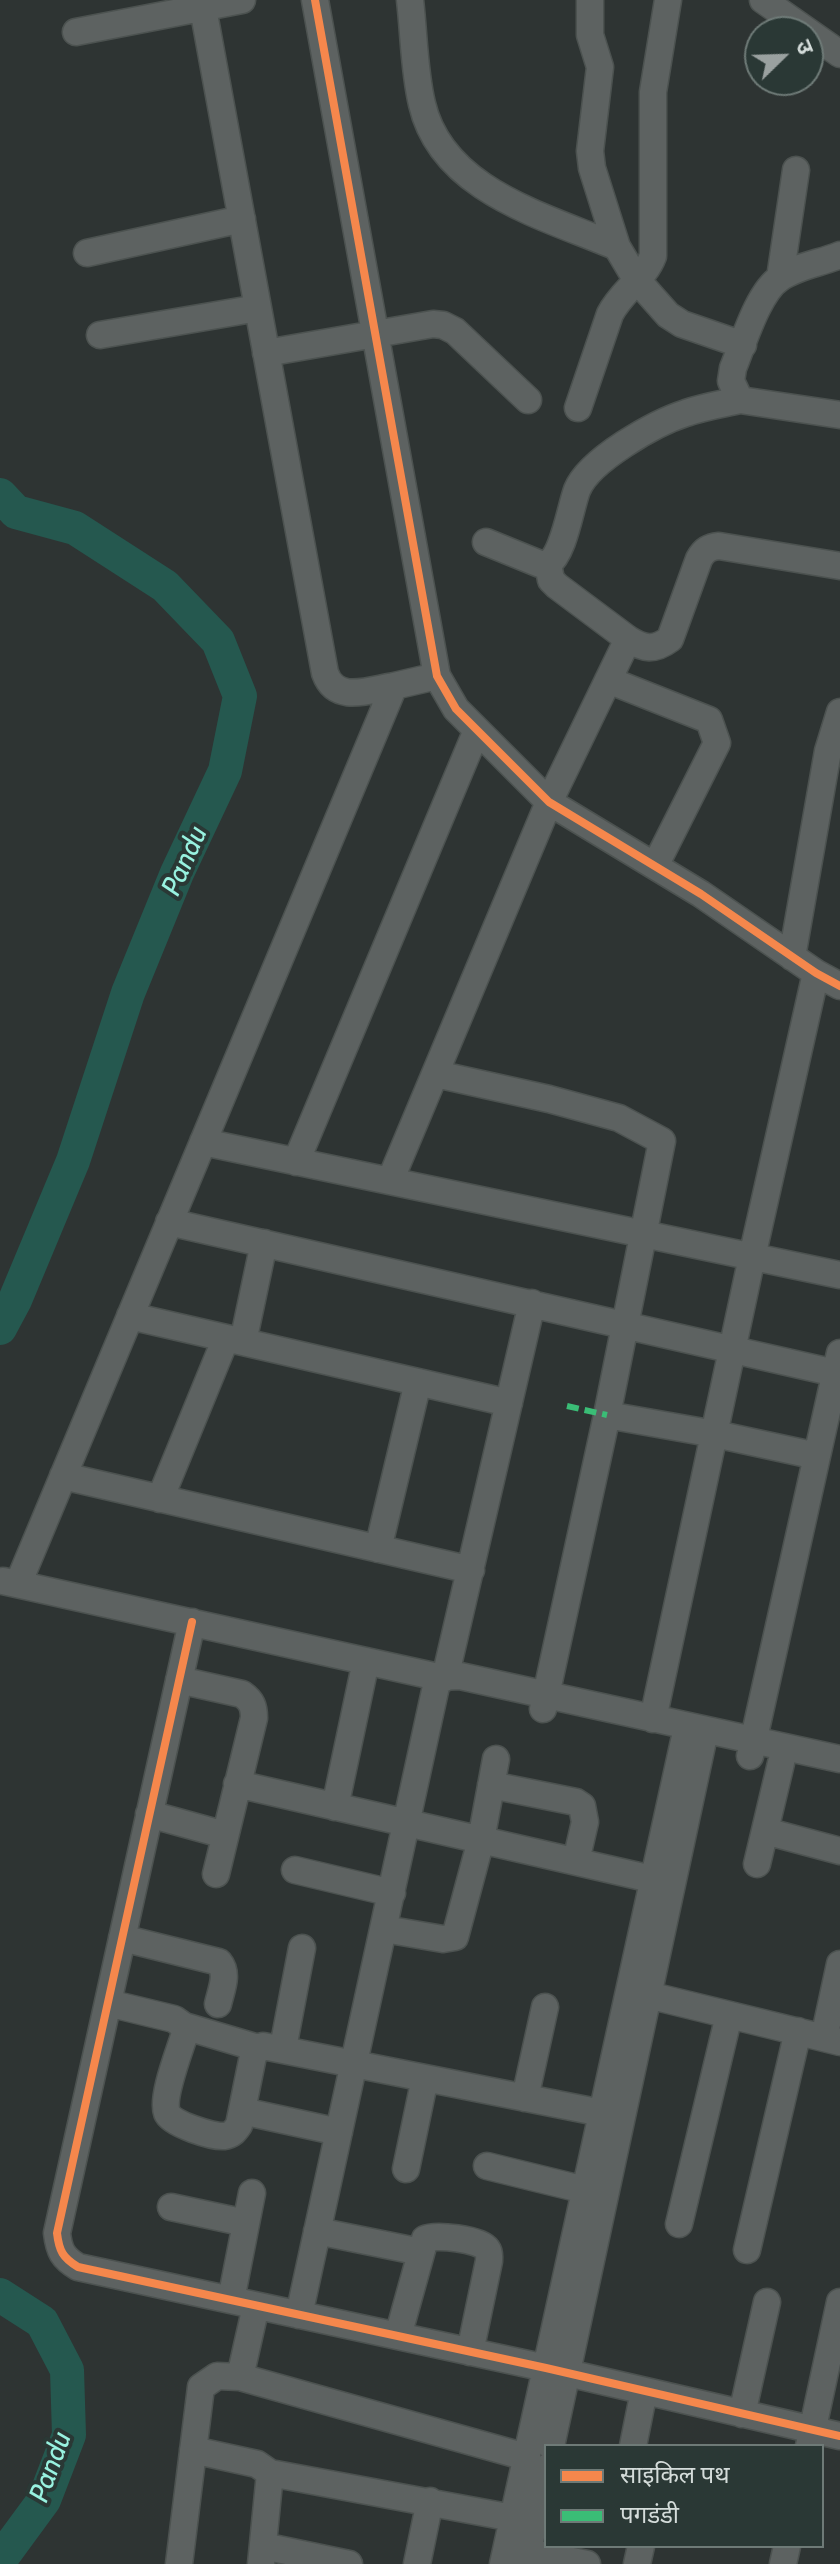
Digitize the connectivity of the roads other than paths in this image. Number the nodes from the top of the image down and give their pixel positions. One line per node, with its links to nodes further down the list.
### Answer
1 (242, 0): 7 (street)
2 (315, 0): 18 (street)
3 (410, 0): 12 (street)
4 (590, 0): 12 (street)
5 (668, 0): 16 (street)
6 (763, 0): 9 (street)
7 (203, 8): 8 (street); 11 (street)
8 (76, 32)
9 (840, 54)
10 (796, 170): 15 (street)
11 (242, 219): 13 (street); 17 (street)
12 (617, 247): 16 (street)
13 (87, 253)
14 (840, 255): 15 (street)
15 (780, 278): 20 (street)
16 (636, 279): 20 (street); 24 (street)
17 (258, 308): 19 (street); 21 (street)
18 (375, 334): 21 (street); 22 (street); 30 (street)
19 (100, 335)
20 (743, 345): 23 (street)
21 (266, 353): 32 (street)
22 (528, 400)
23 (740, 400): 25 (street); 27 (street)
24 (578, 408)
25 (840, 415)
26 (486, 542): 27 (street)
27 (548, 564): 29 (street)
28 (840, 566): 29 (street)
29 (628, 639): 31 (street)
30 (437, 676): 32 (street); 34 (street)
31 (608, 680): 36 (street); 37 (street)
32 (394, 686): 42 (street)
33 (840, 712): 35 (street)
34 (477, 730): 36 (street); 43 (street)
35 (834, 752): 38 (street)
36 (549, 802): 37 (street); 41 (street)
37 (655, 866): 38 (street)
38 (792, 957): 39 (street)
39 (816, 973): 40 (street); 48 (street)
40 (840, 986)
41 (436, 1074): 44 (street); 46 (street)
42 (203, 1142): 43 (street); 45 (street)
43 (296, 1162): 44 (street)
44 (390, 1181): 46 (street)
45 (169, 1222): 47 (street); 51 (street)
46 (642, 1234): 48 (street); 52 (street)
47 (264, 1243): 50 (street); 53 (street)
48 (750, 1265): 49 (street); 54 (street)
49 (840, 1275)
50 (532, 1303): 52 (street); 57 (street)
51 (130, 1316): 53 (street); 61 (street)
52 (632, 1325): 54 (street); 58 (street)
53 (234, 1340): 56 (street); 62 (street)
54 (733, 1348): 55 (street); 59 (street)
55 (834, 1367): 60 (street)
56 (418, 1382): 57 (street); 63 (street)
57 (509, 1403): 64 (street)
58 (607, 1415): 59 (street); 70 (street)
59 (717, 1427): 60 (street); 71 (street)
60 (817, 1456): 73 (street)
61 (63, 1476): 62 (street); 65 (street)
62 (160, 1499): 63 (street)
63 (378, 1549): 64 (street)
64 (471, 1570): 68 (street)
65 (9, 1582): 66 (street)
66 (192, 1622): 67 (street); 69 (street)
67 (366, 1661): 68 (street); 80 (street)
68 (442, 1678): 70 (street); 82 (street)
69 (179, 1680): 78 (street); 81 (street)
70 (545, 1703): 71 (street); 72 (street)
71 (653, 1719): 72 (street)
72 (694, 1739): 73 (street); 91 (street)
73 (751, 1747): 75 (street); 76 (street)
74 (496, 1759): 79 (street)
75 (840, 1759)
76 (781, 1763): 77 (street); 83 (street)
77 (840, 1776)
78 (237, 1784): 80 (street); 84 (street)
79 (491, 1785): 85 (street); 87 (street)
80 (335, 1807): 82 (street)
81 (149, 1814): 84 (street); 94 (street)
82 (407, 1823): 85 (street); 92 (street)
83 (765, 1831): 86 (street); 88 (street)
84 (225, 1835): 90 (street)
85 (481, 1840): 87 (street); 93 (street)
86 (840, 1851)
87 (576, 1861): 91 (street)
88 (757, 1864)
89 (295, 1870): 92 (street)
90 (216, 1874)
91 (663, 1881): 97 (street); 110 (street)
92 (392, 1893): 93 (street)
93 (384, 1929): 106 (street)
94 (122, 1938): 98 (street); 99 (street)
95 (302, 1948): 105 (street)
96 (840, 1964): 104 (street)
97 (648, 1995): 101 (street); 128 (street)
98 (108, 2003): 102 (street); 124 (street)
99 (218, 2004)
100 (545, 2007): 108 (street)
101 (729, 2015): 103 (street); 118 (street)
102 (184, 2026): 105 (street); 109 (street)
103 (798, 2031): 104 (street); 120 (street)
104 (832, 2040)
105 (271, 2048): 106 (street); 109 (street)
106 (353, 2064): 107 (street); 111 (street)
107 (425, 2078): 108 (street); 113 (street)
108 (525, 2098): 110 (street)
109 (242, 2111): 111 (street)
110 (602, 2113): 114 (street)
111 (339, 2132): 119 (street)
112 (487, 2166): 114 (street)
113 (406, 2169)
114 (585, 2190): 128 (street)
115 (252, 2193): 117 (street)
116 (171, 2207): 117 (street)
117 (246, 2223): 124 (street)
118 (679, 2224)
119 (317, 2231): 121 (street); 125 (street)
120 (747, 2250)
121 (421, 2252): 126 (street); 127 (street)
122 (767, 2302): 131 (street)
123 (840, 2302): 133 (street)
124 (243, 2303): 125 (street); 129 (street)
125 (299, 2315): 126 (street)
126 (398, 2336): 127 (street)
127 (470, 2352): 128 (street)
128 (556, 2371): 130 (street); 134 (street); 135 (street)
129 (240, 2377): 138 (street); 139 (street)
130 (644, 2391): 131 (street); 136 (street)
131 (742, 2414): 133 (street)
132 (840, 2436): 133 (street)
133 (810, 2438)
134 (544, 2444)
135 (551, 2444)
136 (633, 2444)
137 (544, 2446): 139 (street)
138 (193, 2450): 140 (street); 145 (street)
139 (540, 2471): 142 (street); 144 (street)
140 (270, 2473): 141 (street); 143 (street)
141 (430, 2501): 142 (street); 147 (street)
142 (513, 2518): 148 (street)
143 (262, 2555): 146 (street)
144 (526, 2558): 149 (street)
145 (179, 2564)
146 (346, 2564)
147 (417, 2564)
148 (503, 2564)
149 (587, 2564)

